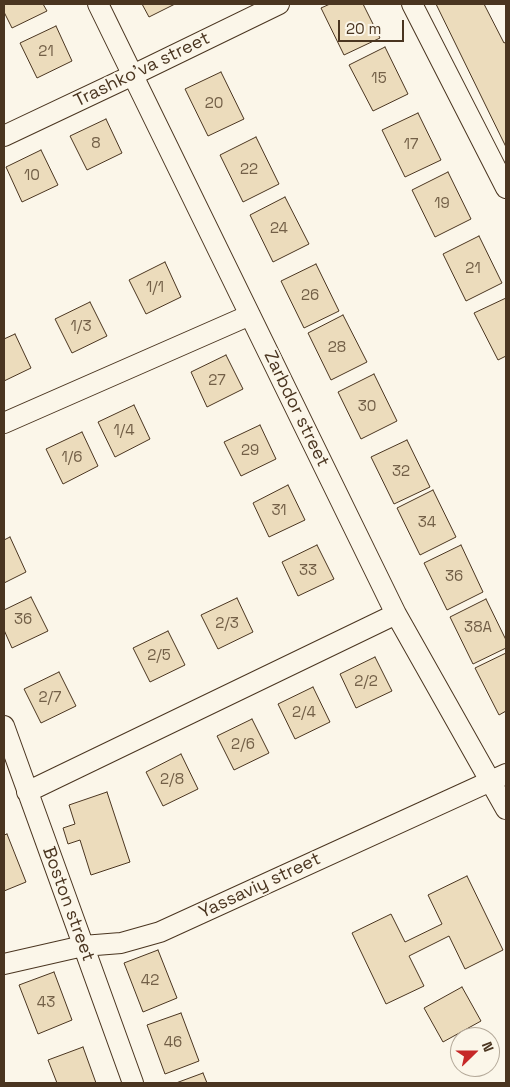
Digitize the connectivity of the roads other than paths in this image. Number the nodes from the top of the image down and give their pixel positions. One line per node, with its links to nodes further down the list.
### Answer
1 (98, 4): 4 (street, Zarbdor street)
2 (279, 4): 4 (street, Trashko'va street)
3 (412, 4): 6 (street)
4 (133, 76): 5 (street, Trashko'va street); 7 (street, Zarbdor street)
5 (4, 136)
6 (506, 188)
7 (250, 314): 8 (street); 9 (street, Zarbdor street)
8 (4, 424)
9 (396, 614): 11 (street, Zarbdor street); 12 (street)
10 (4, 726): 12 (street, Boston street)
11 (499, 777): 13 (street, Zarbdor street); 14 (street, Yassaviy street)
12 (28, 792): 14 (street, Boston street)
13 (506, 809)
14 (83, 946): 15 (street, Yassaviy street); 16 (street, Boston street)
15 (4, 964)
16 (133, 1083)

